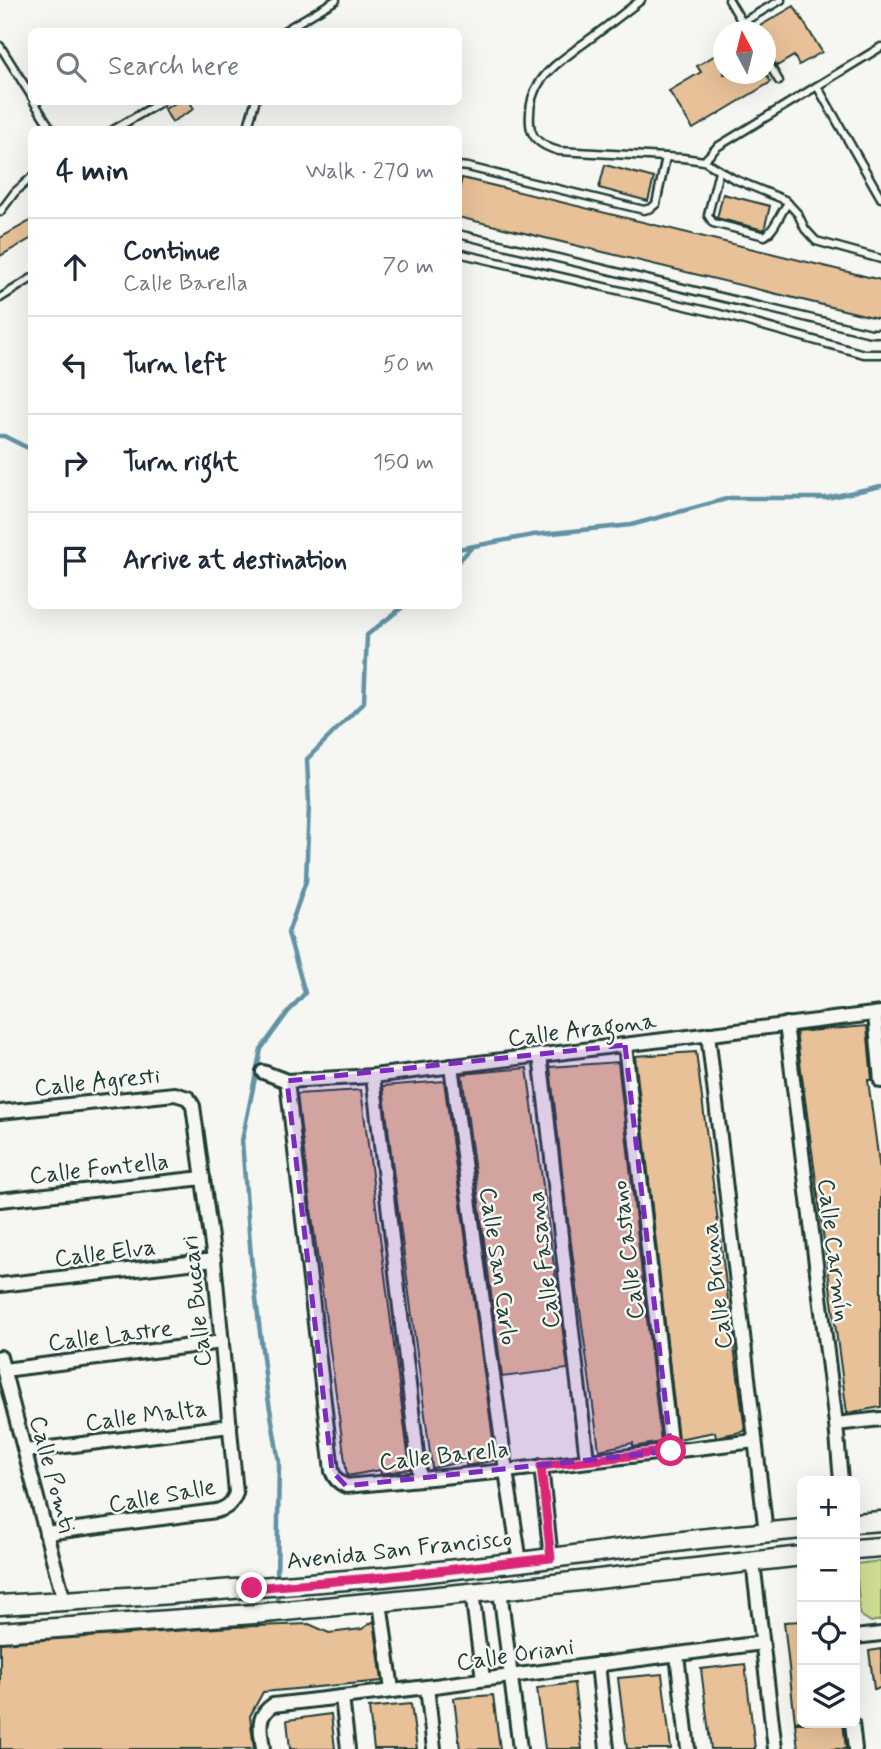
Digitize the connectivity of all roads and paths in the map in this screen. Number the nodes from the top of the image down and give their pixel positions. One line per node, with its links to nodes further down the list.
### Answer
1 (336, 0): 7 (lane)
2 (641, 0): 20 (lane)
3 (729, 0): 5 (lane)
4 (780, 0): 6 (lane)
5 (742, 21)
6 (745, 21)
7 (289, 28)
8 (0, 46): 13 (lane)
9 (880, 50): 12 (lane)
10 (776, 76): 11 (lane)
11 (779, 81)
12 (817, 86): 21 (lane); 25 (lane)
13 (28, 91)
14 (36, 105): 17 (lane)
15 (156, 105): 18 (lane)
16 (253, 105): 19 (lane)
17 (49, 126)
18 (120, 126)
19 (248, 126)
20 (666, 157): 21 (lane); 22 (lane)
21 (704, 162): 23 (lane)
22 (462, 166)
23 (719, 171): 26 (lane); 26 (lane)
24 (28, 181): 27 (lane)
25 (881, 198)
26 (788, 203): 30 (lane)
27 (0, 212)
28 (462, 235): 33 (lane)
29 (462, 254): 34 (lane)
30 (881, 259)
31 (28, 280): 32 (lane)
32 (0, 298)
33 (881, 333)
34 (881, 354)
35 (878, 1013): 36 (street, Calle Aragona); 44 (street)
36 (786, 1024): 37 (street, Calle Aragona); 54 (street, Calle Carmín)
37 (708, 1034): 38 (street, Calle Aragona); 56 (street, Calle Bruna)
38 (625, 1045): 39 (street, Calle Aragona); 58 (street, Calle Castano)
39 (540, 1055): 40 (street, Calle Aragona); 59 (street, Calle Fasana)
40 (451, 1066): 42 (street, Calle Aragona); 61 (street, Calle San Carlo)
41 (263, 1072): 43 (street)
42 (373, 1076): 43 (street, Calle Aragona); 63 (street)
43 (287, 1081): 63 (street, Calle Barella)
44 (881, 1081)
45 (192, 1106): 46 (street, Calle Agresti); 47 (street, Calle Buccari)
46 (0, 1112)
47 (203, 1178): 48 (street, Calle Fontella); 49 (street, Calle Buccari)
48 (0, 1200)
49 (214, 1260): 50 (street, Calle Elva); 51 (street, Calle Buccari)
50 (0, 1285)
51 (222, 1342): 52 (street, Calle Lastre); 55 (street, Calle Buccari)
52 (2, 1363): 57 (street, Calle Pomti)
53 (881, 1419): 54 (street)
54 (836, 1424): 62 (street, Calle Carmín)
55 (230, 1426): 57 (street, Calle Malta); 64 (street, Calle Buccari)
56 (755, 1441): 58 (street, Calle Barella); 68 (street, Calle Bruna)
57 (25, 1451): 69 (street, Calle Pomti)
58 (671, 1451): 59 (street, Calle Barella)
59 (587, 1460): 60 (street, Calle Barella)
60 (541, 1466): 61 (street, Calle Barella); 74 (street)
61 (506, 1471): 63 (street, Calle Barella); 75 (street, Calle San Carlo)
62 (841, 1476)
63 (421, 1479)
64 (236, 1493): 69 (street, Calle Salle)
65 (881, 1521): 66 (street)
66 (860, 1523)
67 (797, 1530): 68 (street, Avenida San Francisco)
68 (766, 1533): 70 (street, Avenida San Francisco)
69 (46, 1534): 80 (street, Calle Pomti)
70 (699, 1539): 74 (street, Avenida San Francisco); 77 (street)
71 (881, 1546): 72 (street)
72 (860, 1548)
73 (797, 1557): 76 (street, Avenida San Francisco)
74 (551, 1558): 75 (street, Avenida San Francisco)
75 (520, 1562): 80 (street, Avenida San Francisco)
76 (753, 1562): 77 (street, Avenida San Francisco); 86 (street)
77 (702, 1567): 78 (street, Avenida San Francisco)
78 (500, 1590): 79 (street, Avenida San Francisco); 89 (street)
79 (472, 1592): 81 (street, Avenida San Francisco); 90 (street)
80 (64, 1601): 82 (street, Avenida San Francisco)
81 (380, 1602): 83 (street, Avenida San Francisco); 92 (street)
82 (0, 1605)
83 (0, 1632)
84 (881, 1634): 85 (street)
85 (860, 1636)
86 (762, 1643): 87 (street, Calle Oriani); 101 (street)
87 (677, 1655): 88 (street, Calle Oriani); 100 (street)
88 (598, 1664): 89 (street, Calle Oriani); 99 (street)
89 (511, 1675): 90 (street, Calle Oriani); 98 (street)
90 (483, 1679): 91 (street, Calle Oriani)
91 (427, 1687): 92 (street, Calle Oriani); 97 (street)
92 (392, 1690): 93 (street, Calle Oriani)
93 (342, 1697): 95 (street, Calle Oriani); 96 (street)
94 (853, 1728): 102 (street)
95 (263, 1749)
96 (348, 1749)
97 (434, 1749)
98 (520, 1749)
99 (607, 1749)
100 (688, 1749)
101 (775, 1749)
102 (855, 1749)

